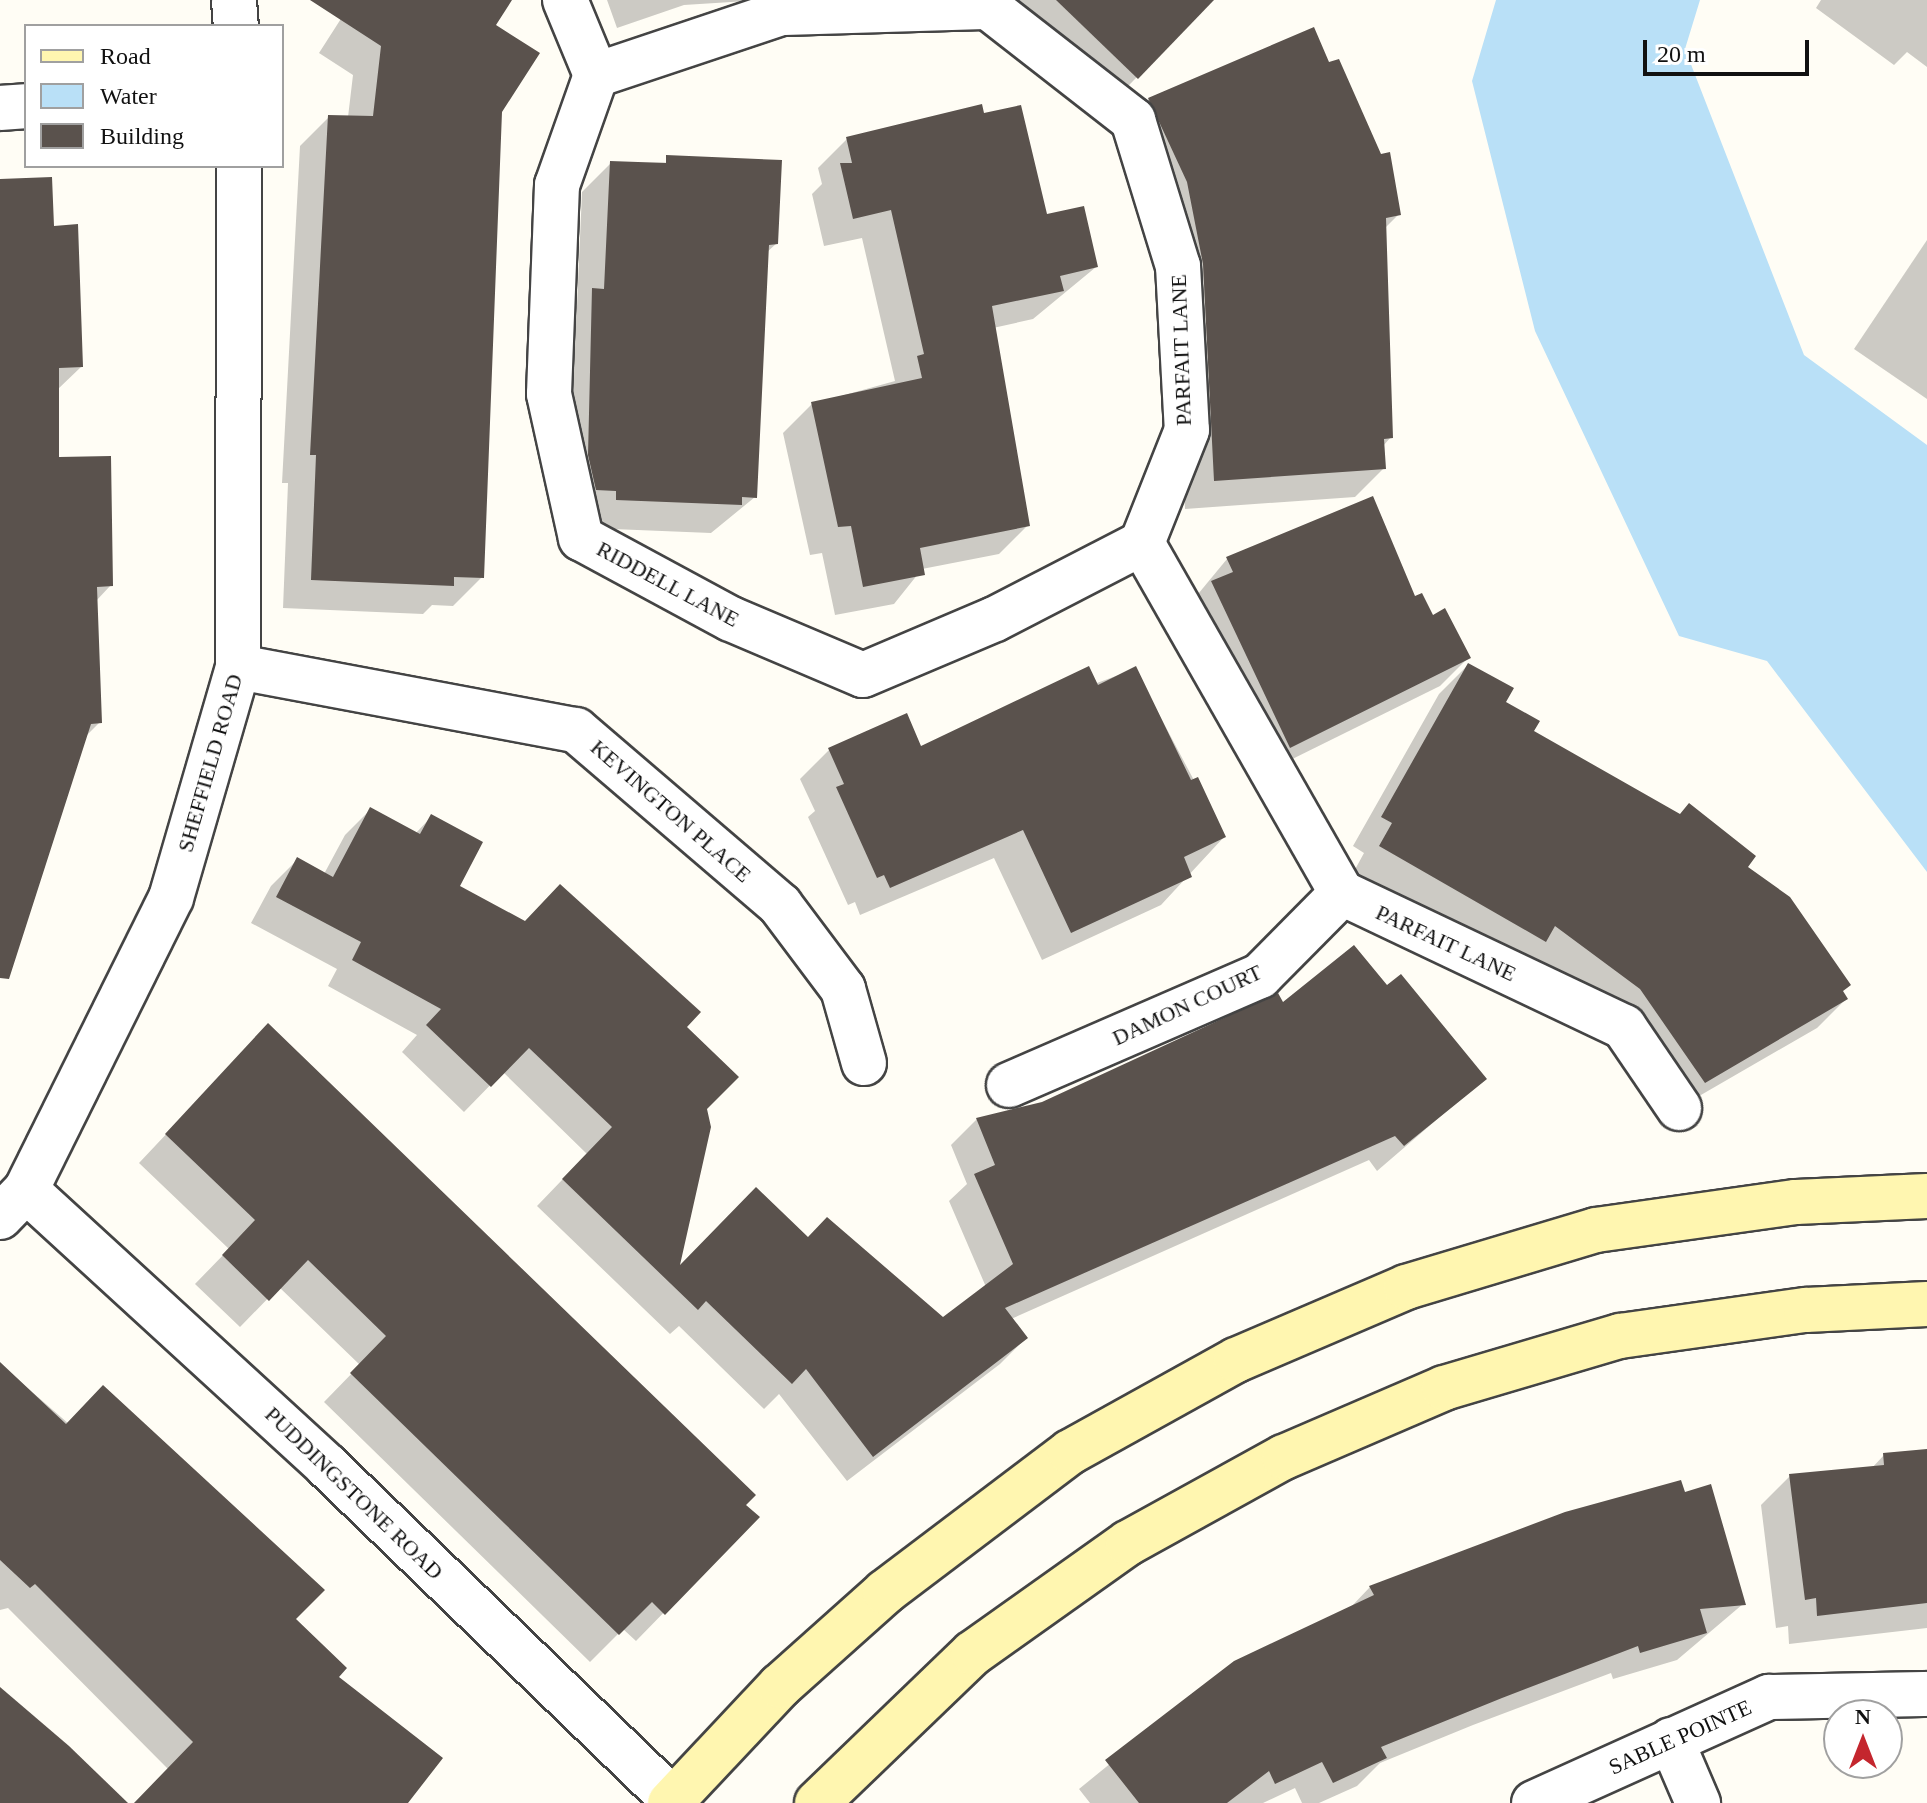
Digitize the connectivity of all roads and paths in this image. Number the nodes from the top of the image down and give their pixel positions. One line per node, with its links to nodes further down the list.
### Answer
1 (234, 0): 3 (street)
2 (565, 0): 4 (street)
3 (236, 24)
4 (596, 75): 8 (street, PARFAIT LANE); 8 (street, RIDDELL LANE)
5 (24, 106): 6 (street)
6 (0, 108)
7 (239, 168): 9 (street, SHEFFIELD ROAD)
8 (1142, 543): 10 (street)
9 (238, 667): 11 (street, KEVINGTON PLACE); 15 (street, SHEFFIELD ROAD)
10 (1342, 893): 12 (street, DAMON COURT); 13 (street, PARFAIT LANE)
11 (864, 1063)
12 (1009, 1085)
13 (1679, 1108)
14 (1927, 1196): 19 (main road)
15 (13, 1204): 19 (street, PUDDINGSTONE ROAD)
16 (1927, 1304): 20 (main road)
17 (1927, 1694): 18 (street, SABLE POINTE)
18 (1671, 1740): 21 (street, SABLE POINTE); 22 (street)
19 (672, 1802)
20 (817, 1803)
21 (1534, 1803)
22 (1698, 1803)

